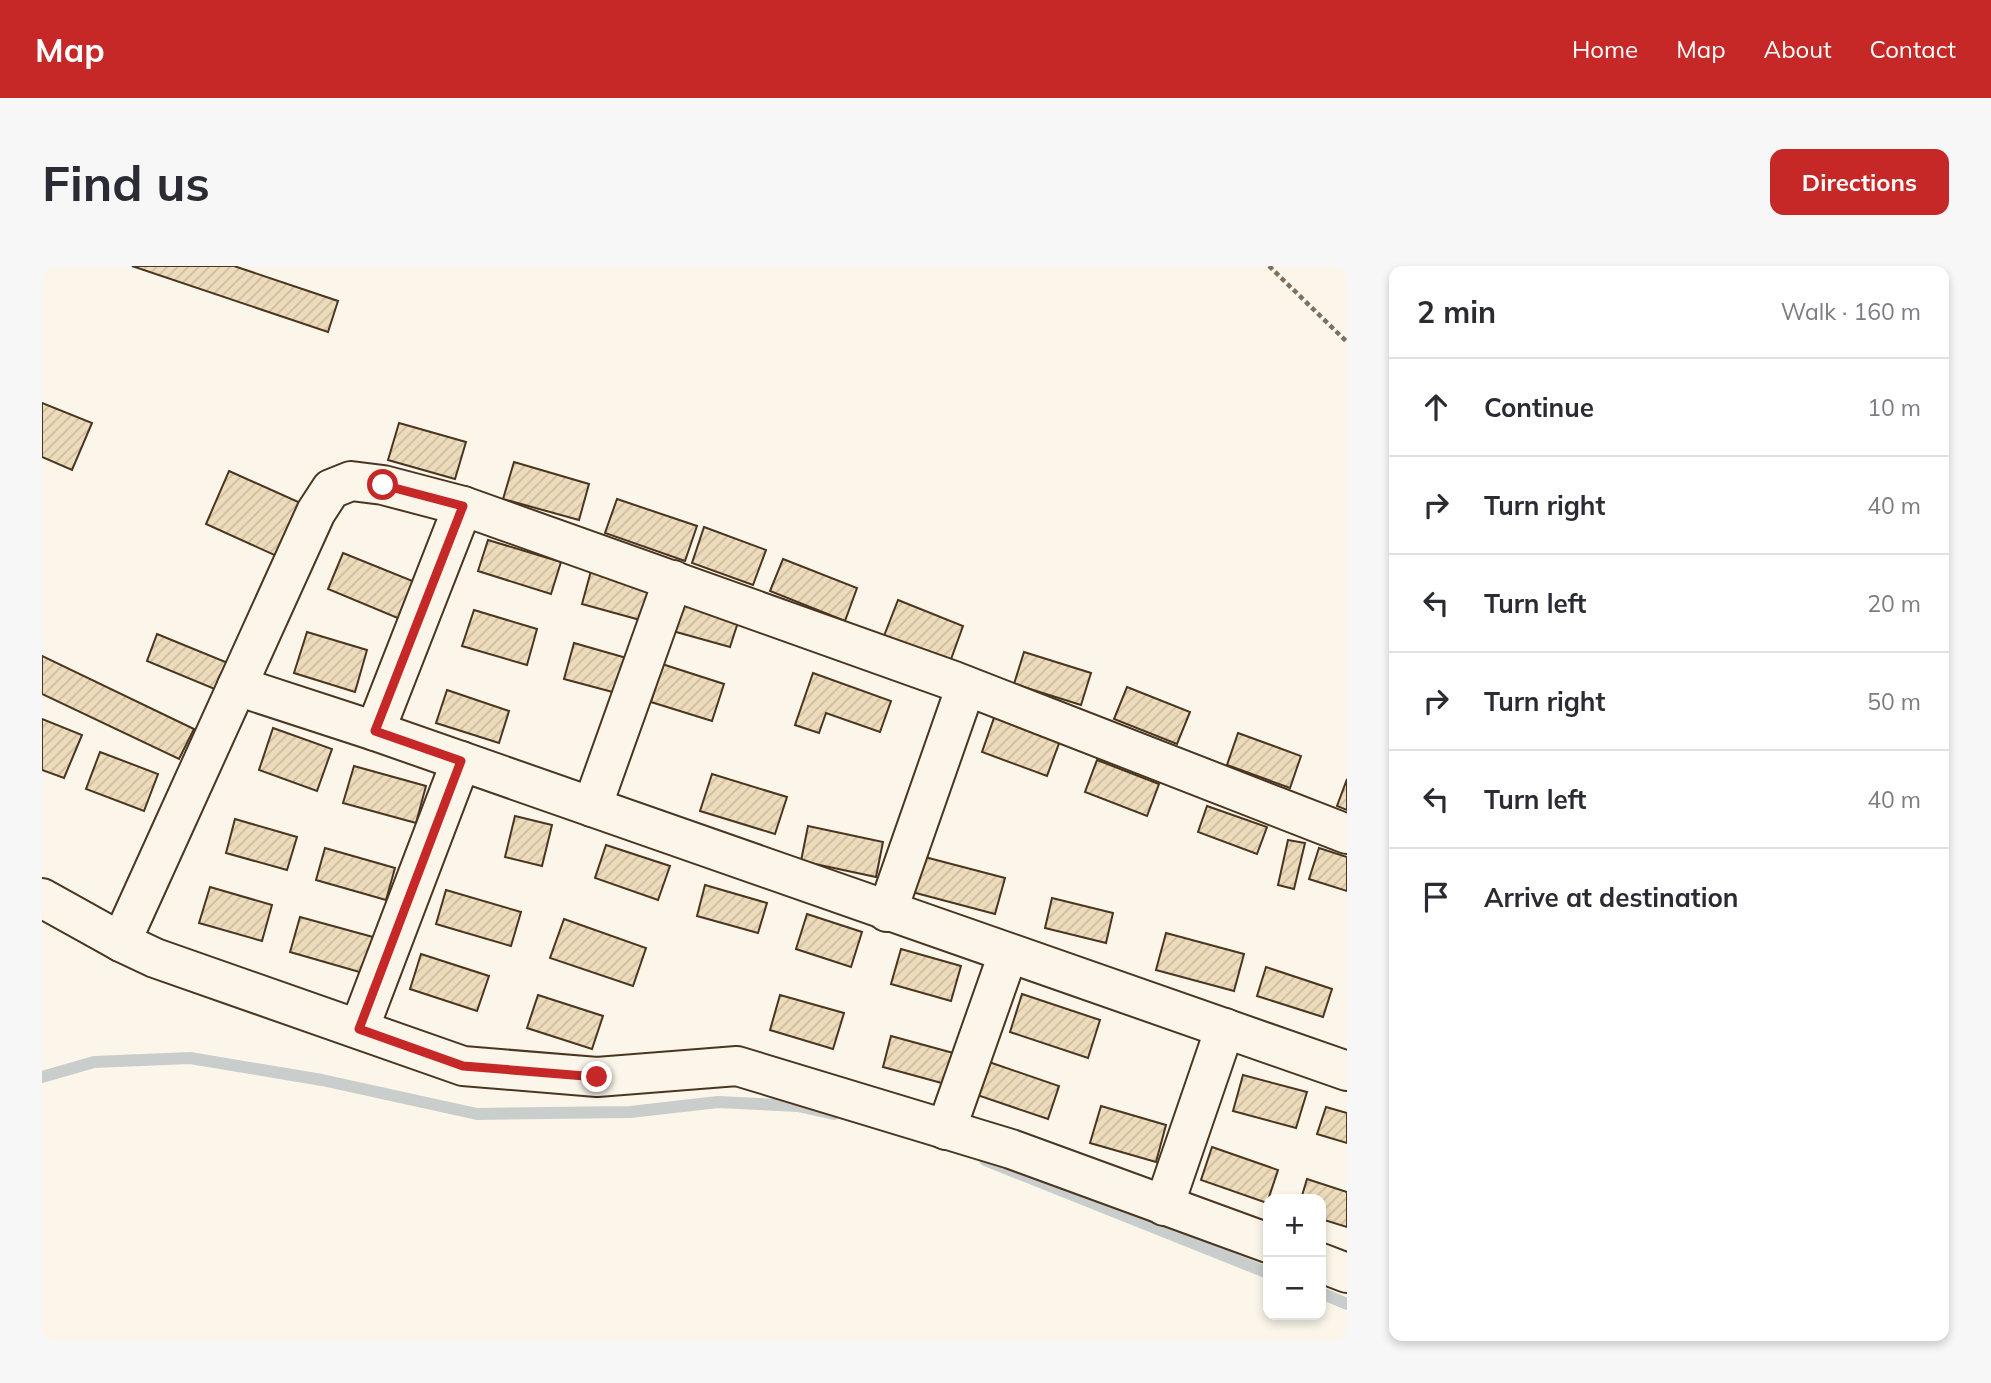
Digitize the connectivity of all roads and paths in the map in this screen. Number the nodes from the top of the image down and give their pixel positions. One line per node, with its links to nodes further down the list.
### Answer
1 (1269, 266): 2 (path)
2 (1347, 342)
3 (463, 506): 4 (street); 5 (street); 7 (street)
4 (673, 580): 6 (street); 9 (street)
5 (237, 686): 7 (street); 13 (street)
6 (966, 686): 10 (street); 12 (street)
7 (375, 731): 8 (street)
8 (461, 761): 9 (street); 16 (street)
9 (592, 807): 12 (street)
10 (1347, 834)
11 (42, 898): 13 (street)
12 (887, 912): 14 (street)
13 (121, 942): 16 (street)
14 (1008, 954): 15 (street); 18 (street)
15 (1225, 1028): 17 (street); 19 (street)
16 (359, 1029): 18 (street)
17 (1347, 1071)
18 (946, 1130): 19 (street)
19 (1164, 1206): 20 (street)
20 (1263, 1241)
21 (1326, 1265): 22 (street)
22 (1347, 1273)

